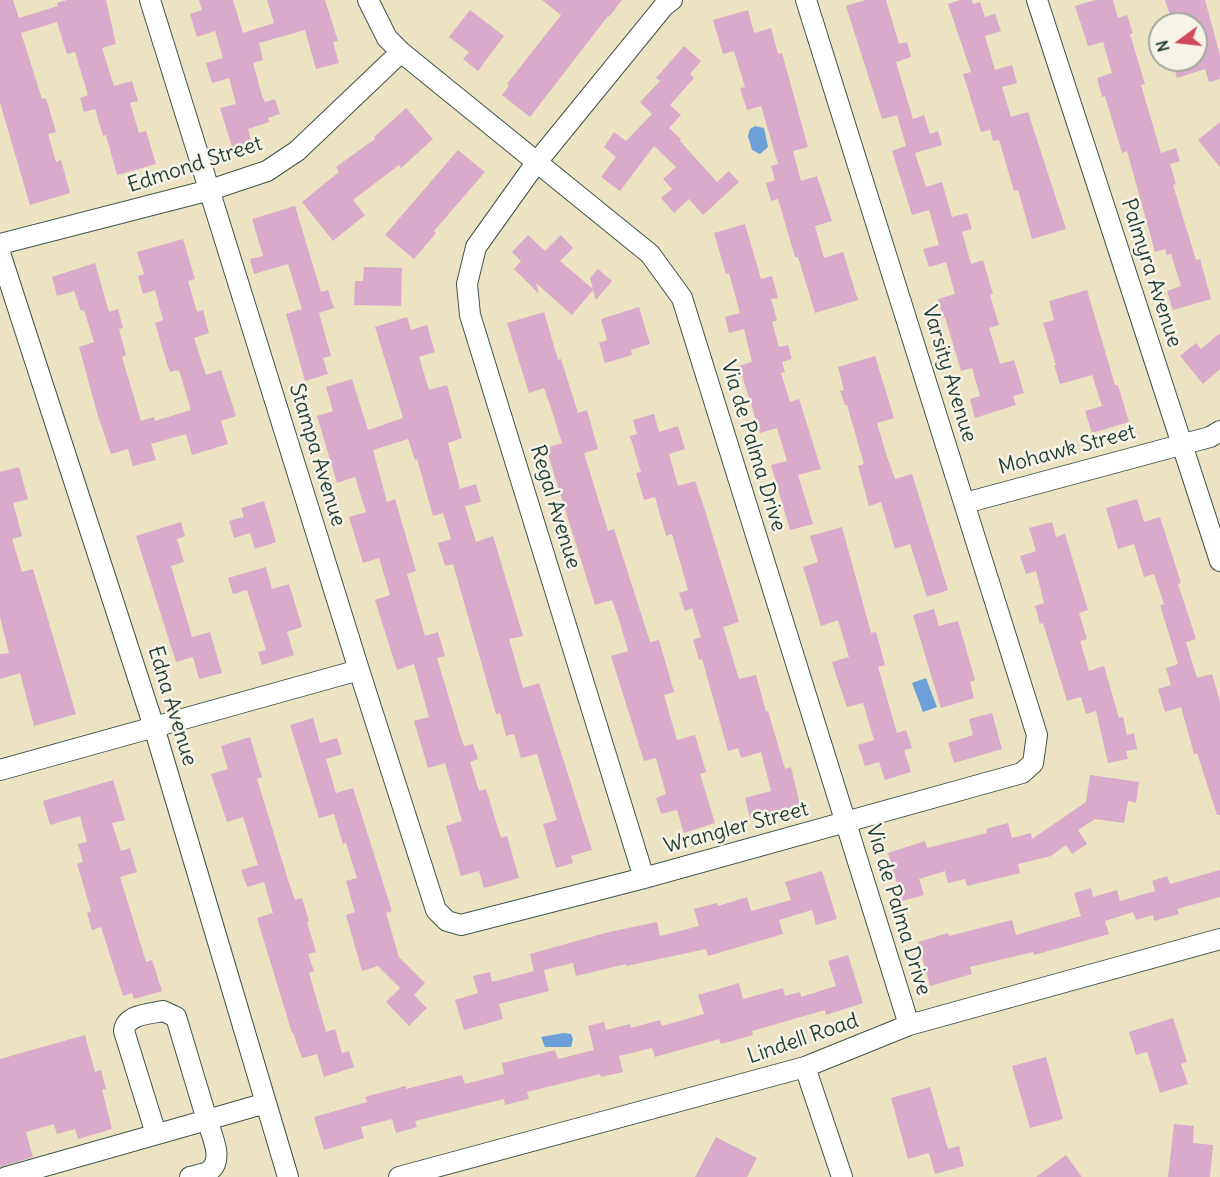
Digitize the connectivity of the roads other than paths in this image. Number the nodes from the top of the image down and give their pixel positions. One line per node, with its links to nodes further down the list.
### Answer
1 (150, 0): 8 (street, Stampa Avenue)
2 (368, 0): 6 (street, Via de Palma Drive)
3 (672, 0): 7 (street)
4 (806, 0): 13 (street, Varsity Avenue)
5 (1037, 0): 12 (street, Palmyra Avenue)
6 (401, 52): 7 (street, Via de Palma Drive); 8 (street, Edmond Street)
7 (536, 163): 19 (street, Via de Palma Drive); 20 (street, Regal Avenue)
8 (210, 190): 9 (street, Edmond Street); 15 (street, Stampa Avenue)
9 (0, 244)
10 (0, 253): 16 (street, Edna Avenue)
11 (1220, 431): 12 (street, Mohawk Street)
12 (1182, 444): 13 (street, Mohawk Street); 14 (street, Palmyra Avenue)
13 (965, 503): 17 (street, Varsity Avenue)
14 (1220, 561)
15 (359, 670): 16 (street); 21 (street, Stampa Avenue)
16 (154, 727): 18 (street); 25 (street, Edna Avenue)
17 (1033, 763): 19 (street, Wrangler Street)
18 (0, 770)
19 (846, 823): 20 (street, Wrangler Street); 23 (street, Via de Palma Drive)
20 (644, 878): 21 (street, Wrangler Street)
21 (447, 921)
22 (1220, 939): 23 (street, Lindell Road)
23 (909, 1025): 24 (street, Lindell Road)
24 (805, 1067): 31 (street, Lindell Road); 32 (street)
25 (266, 1103): 26 (street); 30 (street, Edna Avenue)
26 (207, 1120): 27 (street); 27 (street); 29 (street)
27 (156, 1134): 28 (street)
28 (6, 1177)
29 (190, 1177)
30 (288, 1177)
31 (399, 1177)
32 (842, 1177)

